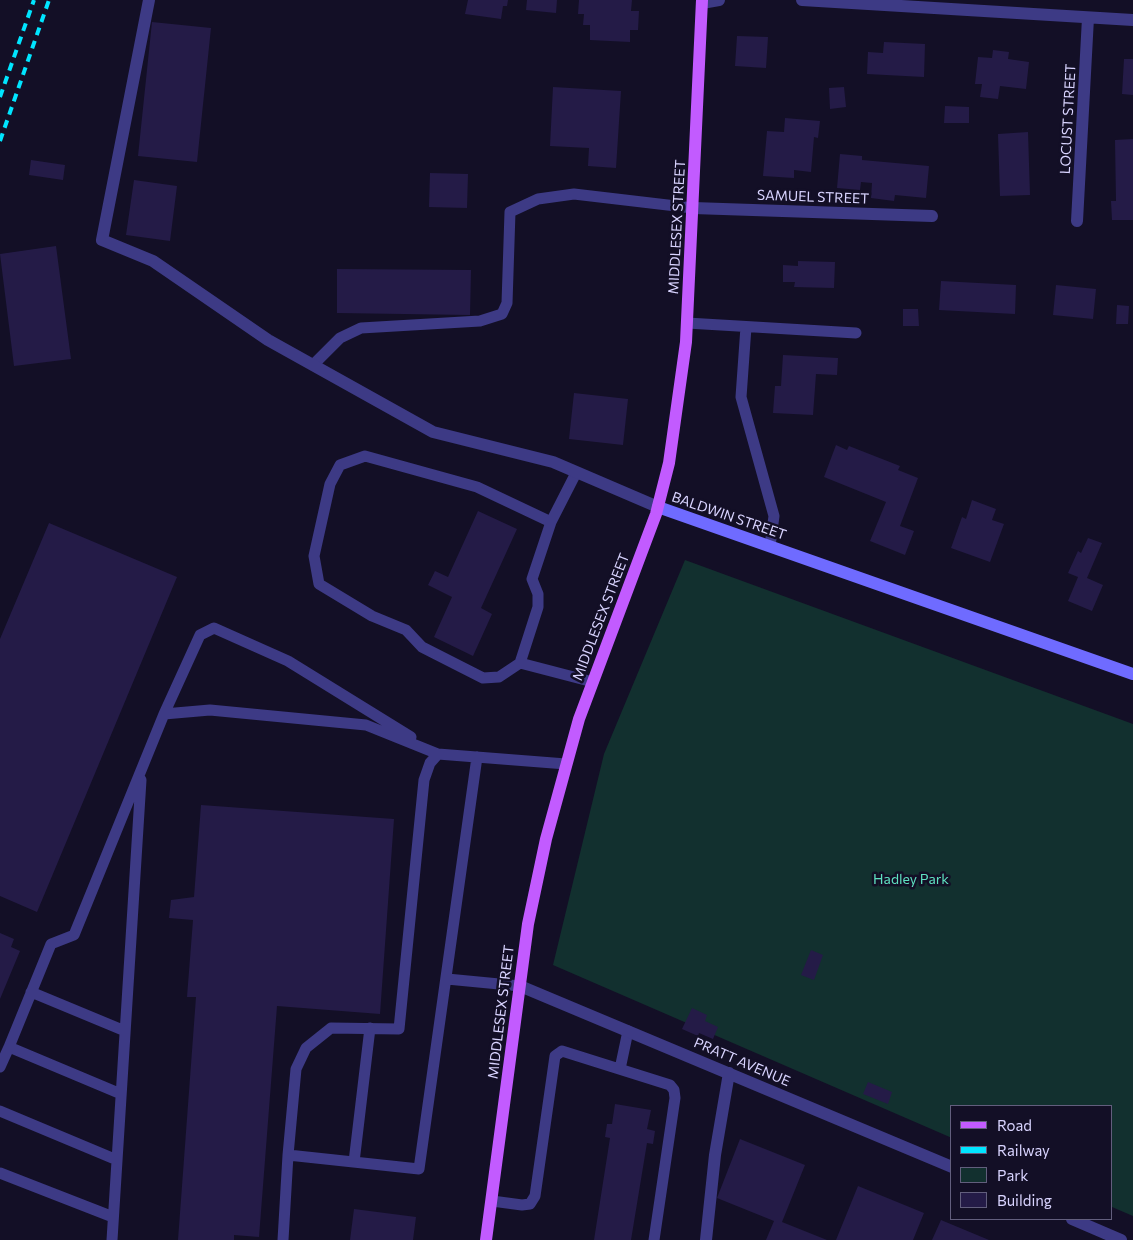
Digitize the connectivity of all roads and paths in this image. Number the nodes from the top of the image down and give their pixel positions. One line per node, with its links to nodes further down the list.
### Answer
1 (149, 0): 13 (street, BALDWIN STREET)
2 (719, 0): 4 (street)
3 (802, 0): 5 (street)
4 (702, 1): 7 (main road, MIDDLESEX STREET)
5 (1088, 18): 6 (street); 9 (street, LOCUST STREET)
6 (1133, 20)
7 (693, 208): 8 (street, SAMUEL STREET); 10 (main road, MIDDLESEX STREET); 13 (lane)
8 (932, 216)
9 (1077, 221)
10 (687, 323): 11 (lane); 15 (main road, MIDDLESEX STREET)
11 (746, 327): 12 (lane); 17 (lane)
12 (856, 333)
13 (318, 368): 14 (street, BALDWIN STREET)
14 (576, 473): 15 (street, BALDWIN STREET); 16 (lane)
15 (658, 507): 17 (street, BALDWIN STREET); 20 (main road, MIDDLESEX STREET)
16 (550, 522): 18 (lane); 18 (lane)
17 (770, 546): 19 (street, BALDWIN STREET)
18 (520, 663): 20 (lane)
19 (1133, 674)
20 (593, 682): 24 (main road, MIDDLESEX STREET)
21 (164, 714): 22 (lane); 22 (lane); 25 (lane)
22 (438, 754): 23 (lane); 29 (lane)
23 (477, 757): 24 (lane); 26 (lane)
24 (566, 764): 27 (main road, MIDDLESEX STREET)
25 (142, 769): 28 (lane); 30 (lane)
26 (447, 979): 27 (lane); 40 (lane)
27 (520, 986): 31 (street, PRATT AVENUE); 43 (main road, MIDDLESEX STREET)
28 (31, 992): 30 (lane); 32 (lane)
29 (370, 1028): 38 (lane); 40 (lane)
30 (125, 1031): 36 (lane)
31 (628, 1031): 34 (lane); 35 (street, PRATT AVENUE)
32 (8, 1047): 33 (lane); 36 (lane)
33 (0, 1067)
34 (620, 1069): 43 (lane); 49 (lane)
35 (729, 1073): 41 (street, PRATT AVENUE); 50 (street)
36 (121, 1094): 39 (lane)
37 (0, 1111): 39 (lane)
38 (288, 1155): 40 (lane); 47 (lane)
39 (117, 1160): 44 (lane)
40 (354, 1162)
41 (950, 1166)
42 (0, 1173): 44 (lane)
43 (492, 1201): 48 (main road, MIDDLESEX STREET)
44 (113, 1217): 46 (lane)
45 (1074, 1220): 51 (street)
46 (112, 1240)
47 (283, 1240)
48 (486, 1240)
49 (654, 1240)
50 (706, 1240)
51 (1121, 1240)

